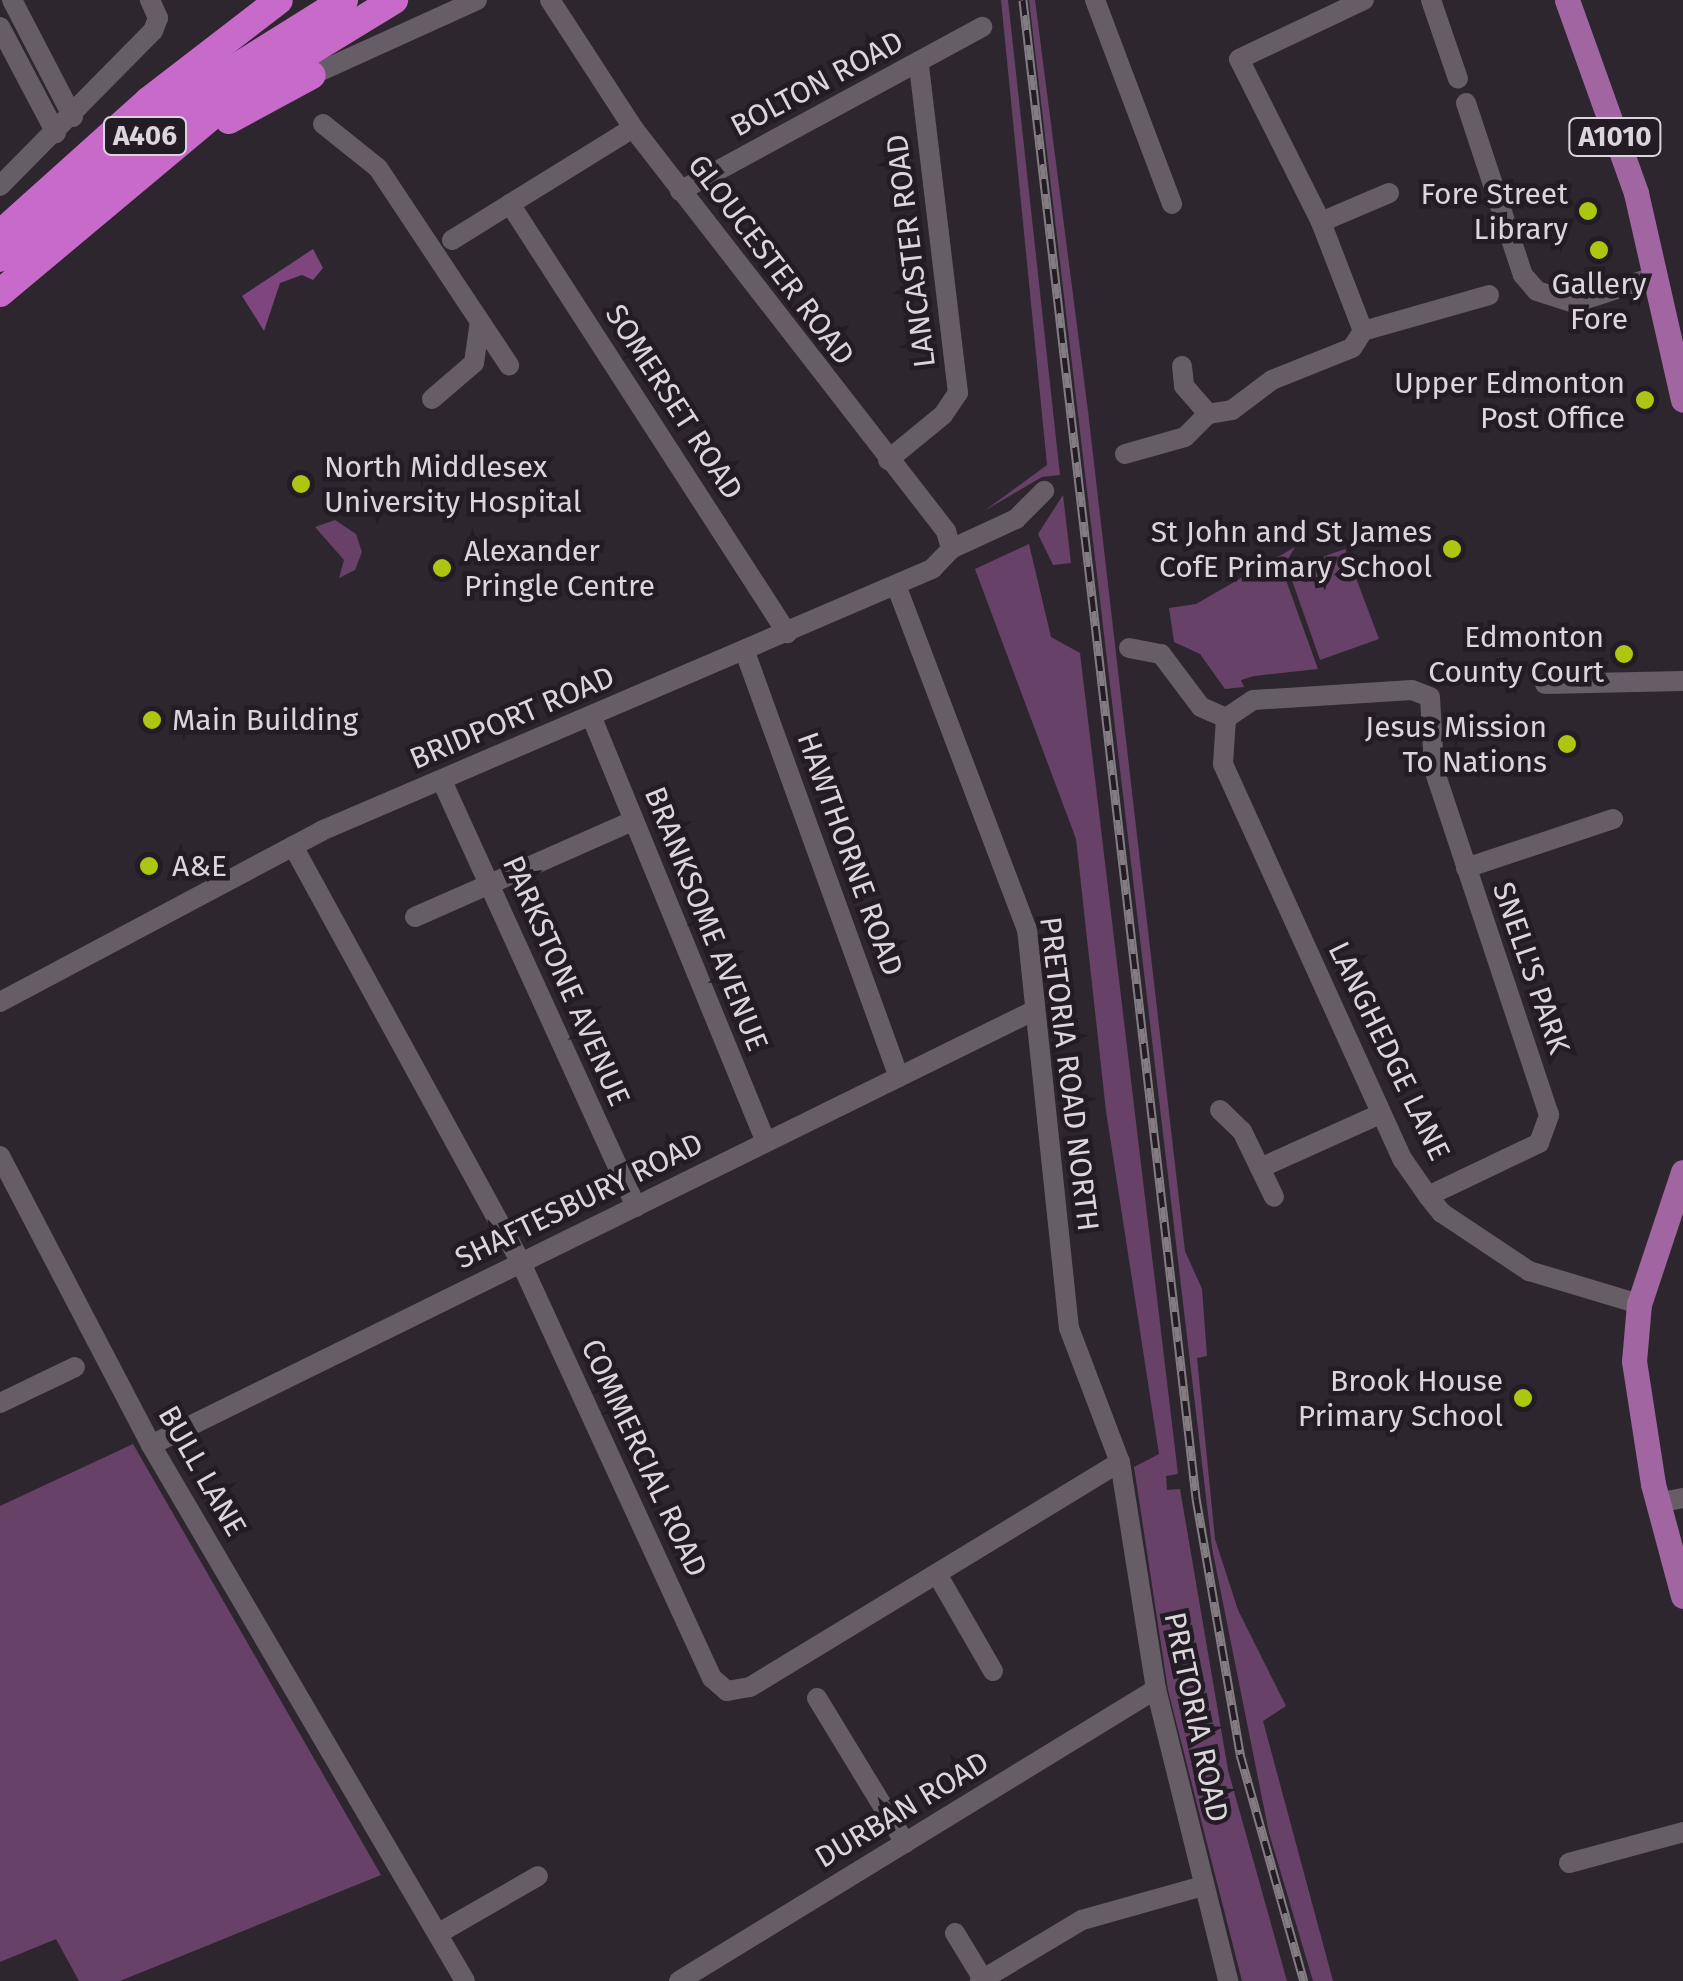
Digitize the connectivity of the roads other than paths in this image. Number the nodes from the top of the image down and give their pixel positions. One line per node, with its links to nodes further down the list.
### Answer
1 (12, 0): 19 (street)
2 (150, 0): 19 (street)
3 (278, 0): 12 (highway, A406)
4 (344, 0): 32 (highway, A406)
5 (394, 0): 23 (highway, A406)
6 (476, 0): 16 (street)
7 (550, 0): 21 (street, GLOUCESTER ROAD)
8 (1096, 0): 28 (street)
9 (1364, 0): 29 (street)
10 (1431, 0): 17 (street)
11 (1567, 0): 33 (main road, A1010)
12 (241, 14): 30 (highway, A406)
13 (982, 27): 15 (street, BOLTON ROAD)
14 (0, 28): 22 (street)
15 (919, 64): 25 (street, BOLTON ROAD); 45 (street, LANCASTER ROAD)
16 (312, 76): 23 (highway, A406)
17 (1458, 79)
18 (1466, 104): 33 (street)
19 (73, 116): 22 (street)
20 (323, 124): 36 (street)
21 (633, 128): 25 (street, GLOUCESTER ROAD); 27 (street)
22 (56, 133): 24 (street)
23 (150, 168): 34 (highway, A406)
24 (0, 186)
25 (680, 191): 45 (street, GLOUCESTER ROAD)
26 (1389, 193): 29 (street)
27 (510, 204): 31 (street); 49 (street, SOMERSET ROAD)
28 (1172, 204)
29 (1321, 222): 37 (street)
30 (0, 234)
31 (452, 240)
32 (0, 258)
33 (1656, 276): 38 (main road, A1010)
34 (0, 293)
35 (1489, 295): 37 (street)
36 (480, 321): 39 (street); 41 (street)
37 (1363, 331): 43 (street)
38 (1679, 355): 42 (main road, A1010)
39 (510, 365)
40 (1182, 366): 43 (street)
41 (432, 399)
42 (1683, 400)
43 (1208, 414): 44 (street)
44 (1125, 454)
45 (888, 460): 47 (street, GLOUCESTER ROAD)
46 (1044, 491): 47 (street, BRIDPORT ROAD)
47 (952, 550): 48 (street, BRIDPORT ROAD)
48 (896, 585): 49 (street, BRIDPORT ROAD); 64 (street, PRETORIA ROAD NORTH)
49 (787, 633): 51 (street, BRIDPORT ROAD)
50 (1129, 648): 55 (street)
51 (744, 652): 54 (street, BRIDPORT ROAD); 65 (street, HAWTHORNE ROAD)
52 (1683, 682): 53 (street)
53 (1546, 684)
54 (592, 718): 56 (street, BRIDPORT ROAD); 58 (street, BRANKSOME AVENUE)
55 (1226, 718): 60 (street, SNELL'S PARK); 67 (street, LANGHEDGE LANE)
56 (442, 781): 59 (street, BRIDPORT ROAD); 61 (street, PARKSTONE AVENUE)
57 (1613, 819): 60 (street)
58 (633, 821): 61 (street); 68 (street, BRANKSOME AVENUE)
59 (292, 846): 63 (street, BRIDPORT ROAD); 75 (street, COMMERCIAL ROAD)
60 (1466, 868): 72 (street, SNELL'S PARK)
61 (490, 884): 62 (street); 74 (street, PARKSTONE AVENUE)
62 (415, 918)
63 (0, 1002)
64 (1033, 1011): 65 (street, SHAFTESBURY ROAD); 80 (street, PRETORIA ROAD NORTH)
65 (899, 1077): 68 (street, SHAFTESBURY ROAD)
66 (1220, 1110): 70 (street)
67 (1380, 1114): 70 (street); 72 (street, LANGHEDGE LANE)
68 (766, 1142): 74 (street, SHAFTESBURY ROAD)
69 (0, 1156): 79 (street, BULL LANE)
70 (1260, 1168): 73 (street)
71 (1683, 1176): 76 (main road)
72 (1428, 1196): 76 (street, LANGHEDGE LANE)
73 (1274, 1198)
74 (636, 1207): 75 (street, SHAFTESBURY ROAD)
75 (521, 1263): 79 (street, SHAFTESBURY ROAD); 83 (street, COMMERCIAL ROAD)
76 (1639, 1304): 82 (main road)
77 (74, 1367): 78 (street)
78 (0, 1403)
79 (151, 1445): 93 (street, BULL LANE)
80 (1120, 1462): 83 (street, COMMERCIAL ROAD); 86 (street, PRETORIA ROAD)
81 (1683, 1498): 82 (street)
82 (1657, 1503): 84 (main road)
83 (937, 1574): 85 (street)
84 (1683, 1596)
85 (993, 1670)
86 (1156, 1689): 89 (street, DURBAN ROAD); 92 (street, PRETORIA ROAD)
87 (817, 1698): 89 (street)
88 (1683, 1832): 90 (street)
89 (906, 1843): 97 (street, DURBAN ROAD)
90 (1569, 1862)
91 (538, 1876): 93 (street)
92 (1203, 1886): 95 (street); 98 (street, PRETORIA ROAD)
93 (439, 1932): 96 (street, BULL LANE)
94 (955, 1933): 95 (street)
95 (982, 1980)
96 (465, 1981)
97 (679, 1981)
98 (1228, 1981)

